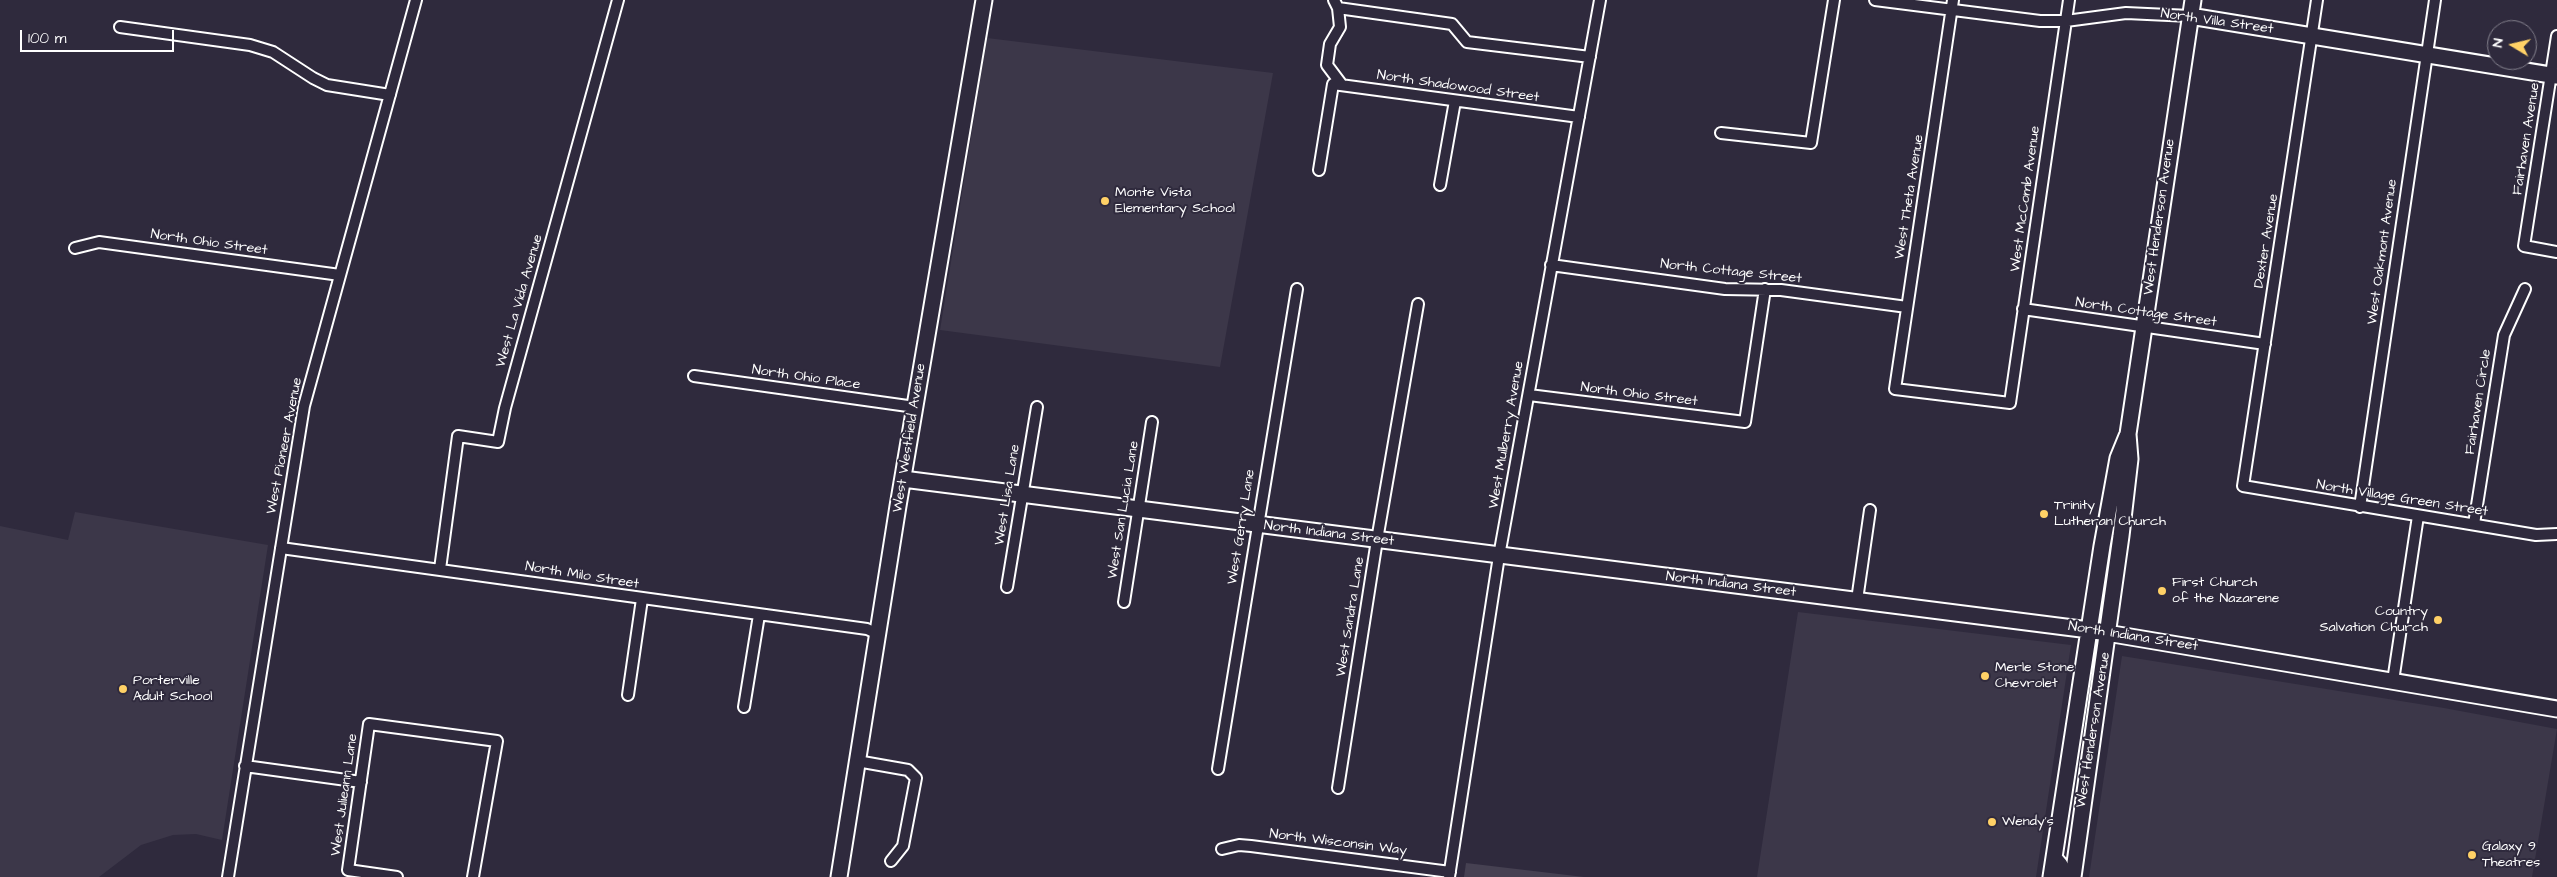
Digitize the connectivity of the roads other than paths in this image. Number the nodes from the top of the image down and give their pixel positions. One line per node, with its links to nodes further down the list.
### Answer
1 (416, 0): 22 (street, West Pioneer Avenue)
2 (618, 0): 60 (street, West La Vida Avenue)
3 (984, 0): 43 (street, West Westfield Avenue)
4 (1600, 0): 19 (street, West Mulberry Avenue)
5 (1834, 0): 25 (street)
6 (1875, 0): 12 (street, North Villa Street)
7 (2070, 0): 14 (street, West McComb Avenue)
8 (2193, 0): 13 (street, West Henderson Avenue)
9 (2317, 0): 16 (street, Dexter Avenue)
10 (2435, 0): 18 (street, West Oakmont Avenue)
11 (1336, 4): 19 (street); 21 (street)
12 (1953, 5): 14 (street, North Villa Street); 36 (street, West Theta Avenue)
13 (2190, 16): 14 (street, North Villa Street); 16 (street, North Villa Street); 38 (street, West Henderson Avenue)
14 (2066, 21): 37 (street, West McComb Avenue)
15 (120, 27): 22 (street)
16 (2312, 36): 18 (street, North Villa Street); 39 (street, Dexter Avenue)
17 (2557, 36): 20 (street, Fairhaven Avenue)
18 (2426, 55): 20 (street, North Villa Street); 50 (street, West Oakmont Avenue)
19 (1590, 57): 24 (street, West Mulberry Avenue)
20 (2554, 76): 29 (street, Fairhaven Avenue)
21 (1338, 85): 23 (street, North Shadowood Street); 26 (street)
22 (390, 95): 31 (street, West Pioneer Avenue)
23 (1455, 101): 24 (street, North Shadowood Street); 27 (street)
24 (1579, 117): 30 (street, West Mulberry Avenue)
25 (1721, 133)
26 (1319, 170)
27 (1440, 185)
28 (75, 248): 31 (street, North Ohio Street)
29 (2557, 252)
30 (1551, 265): 34 (street, North Cottage Street); 41 (street, West Mulberry Avenue)
31 (340, 275): 58 (street, West Pioneer Avenue)
32 (1297, 289): 54 (street, West Gerry Lane)
33 (2525, 289): 55 (street, Fairhaven Circle)
34 (1765, 290): 36 (street, North Cottage Street); 41 (street, North Ohio Street)
35 (1418, 304): 57 (street, West Sandra Lane)
36 (1907, 307): 42 (street, West Theta Avenue)
37 (2023, 309): 38 (street, North Cottage Street); 42 (street, West McComb Avenue)
38 (2144, 327): 39 (street, North Cottage Street); 46 (street, West Henderson Avenue)
39 (2265, 344): 48 (street, Dexter Avenue)
40 (694, 376): 43 (street, North Ohio Place)
41 (1529, 395): 59 (street, West Mulberry Avenue)
42 (2010, 403)
43 (914, 407): 47 (street, West Westfield Avenue)
44 (1036, 407): 49 (street, West Lisa Lane)
45 (1152, 422): 51 (street, West San Lucia Lane)
46 (2128, 434): 66 (street, West Henderson Avenue); 67 (street, West Henderson Avenue)
47 (903, 479): 49 (street, North Indiana Street); 68 (street, West Westfield Avenue)
48 (2243, 486): 50 (street, North Village Green Street)
49 (1021, 494): 51 (street, North Indiana Street); 61 (street, West Lisa Lane)
50 (2360, 507): 53 (street, North Village Green Street)
51 (1138, 509): 54 (street, North Indiana Street); 64 (street, West San Lucia Lane)
52 (1870, 510): 63 (street)
53 (2418, 516): 55 (street, North Village Green Street); 69 (street)
54 (1256, 524): 57 (street, North Indiana Street); 76 (street, West Gerry Lane)
55 (2474, 524): 56 (street, North Village Green Street)
56 (2557, 534)
57 (1377, 540): 59 (street, North Indiana Street); 78 (street, West Sandra Lane)
58 (280, 548): 60 (street, North Milo Street); 75 (street, West Pioneer Avenue)
59 (1499, 556): 63 (street, North Indiana Street); 83 (street, West Mulberry Avenue)
60 (440, 569): 62 (street, North Milo Street)
61 (1007, 587)
62 (642, 599): 65 (street, North Milo Street); 70 (street)
63 (1857, 600): 66 (street, North Indiana Street)
64 (1124, 602)
65 (759, 615): 68 (street, North Milo Street); 71 (street)
66 (2090, 630): 67 (street, North Indiana Street); 73 (street, West Henderson Avenue)
67 (2108, 632): 69 (street, North Indiana Street); 79 (street, West Henderson Avenue)
68 (878, 634): 74 (street, West Westfield Avenue)
69 (2393, 681): 72 (street, North Indiana Street)
70 (628, 695)
71 (744, 707)
72 (2557, 709)
73 (2073, 736): 79 (street); 81 (street, West Henderson Avenue)
74 (857, 761): 82 (street); 87 (street, West Westfield Avenue)
75 (245, 766): 77 (street); 84 (street, West Pioneer Avenue)
76 (1218, 769)
77 (361, 782): 85 (street, West Julieann Lane); 86 (street, West Julieann Lane)
78 (1338, 788)
79 (2081, 813): 90 (street, West Henderson Avenue)
80 (1222, 848): 83 (street, North Wisconsin Way)
81 (2054, 858): 88 (street, West Henderson Avenue); 89 (street)
82 (890, 861)
83 (1450, 874)
84 (228, 877)
85 (397, 877)
86 (473, 877)
87 (838, 877)
88 (2050, 877)
89 (2062, 877)
90 (2074, 877)

